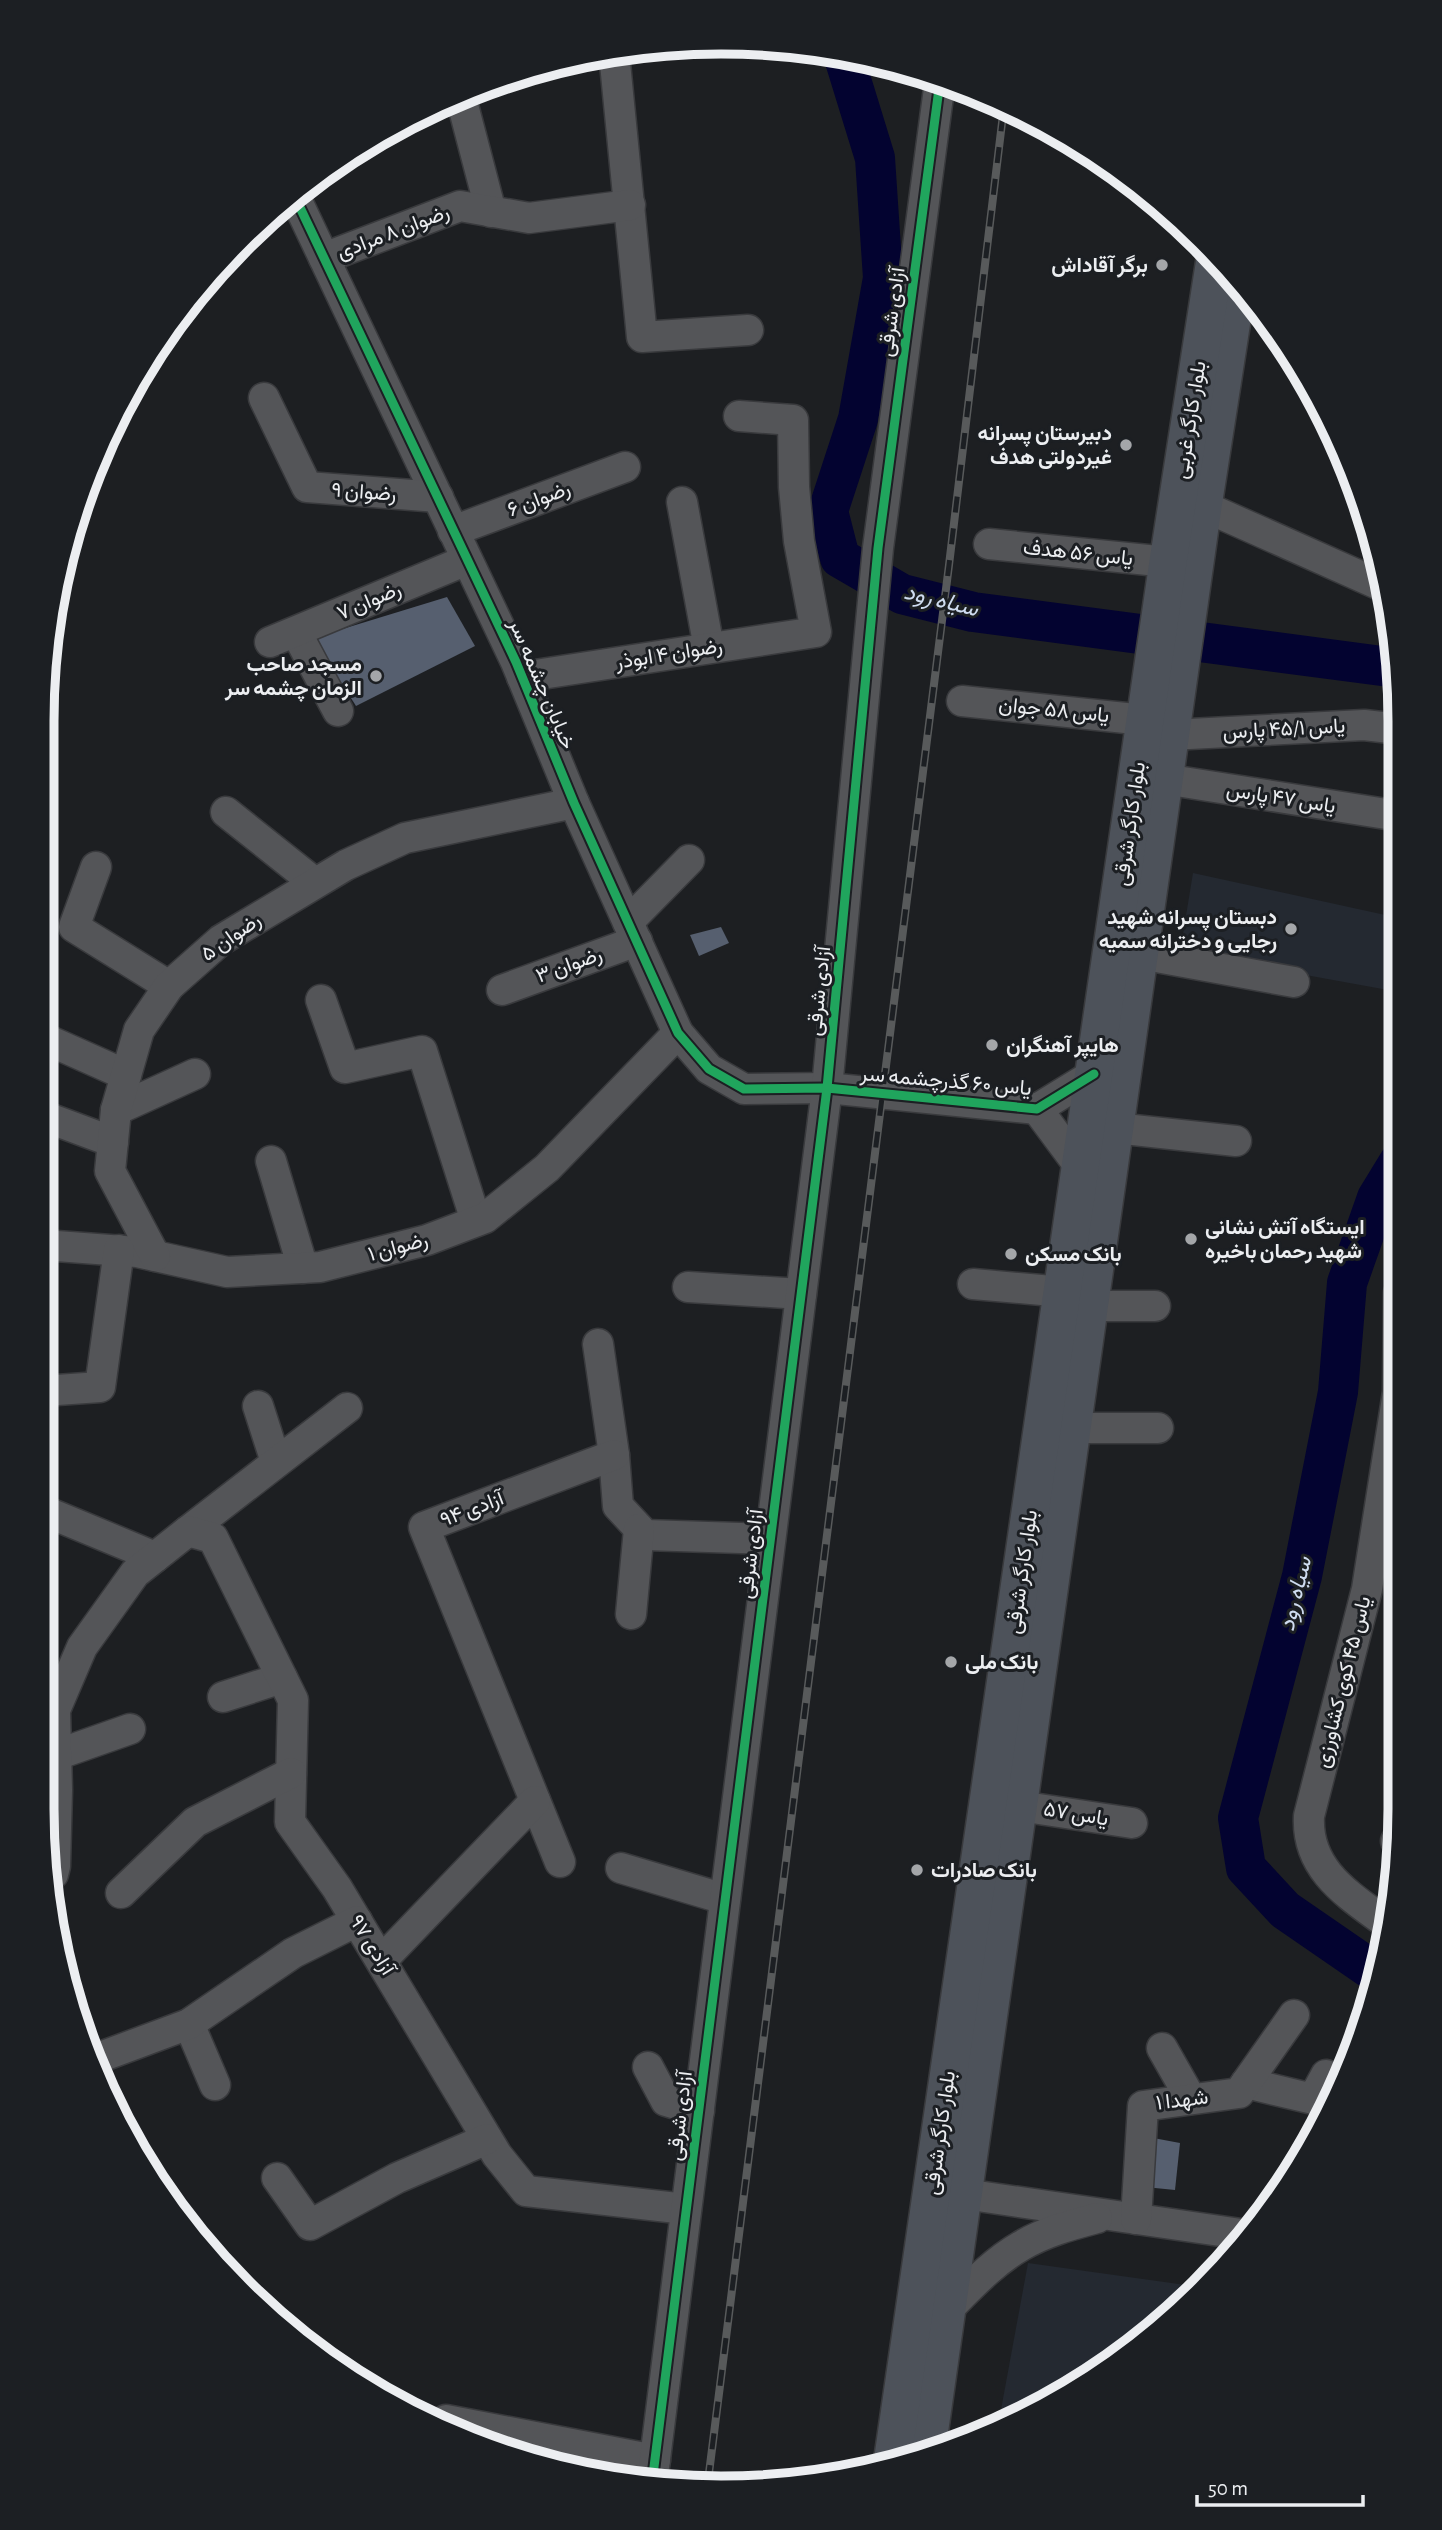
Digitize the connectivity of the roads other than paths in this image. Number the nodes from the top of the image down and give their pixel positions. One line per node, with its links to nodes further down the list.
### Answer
1 (615, 63): 5 (street)
2 (939, 91): 46 (street, آزادی شرقی)
3 (463, 106): 6 (street)
4 (299, 205): 7 (street, خیابان چشمه سر)
5 (630, 205): 6 (street, رضوان ۸ مرادی); 10 (street)
6 (491, 212): 7 (street, رضوان ۸ مرادی)
7 (324, 258): 14 (street, خیابان چشمه سر)
8 (1213, 272): 20 (main road, بلوار کارگر غربی)
9 (1236, 297): 16 (main road, بلوار کارگر غربی)
10 (748, 330)
11 (264, 398): 14 (street, رضوان ۹)
12 (739, 416): 22 (street, رضوان ۴ ابوذر)
13 (625, 467): 17 (street, رضوان ۶)
14 (438, 497): 17 (street, خیابان چشمه سر)
15 (682, 502): 22 (street)
16 (1203, 506): 20 (main road, بلوار کارگر غربی); 21 (street)
17 (453, 531): 19 (street, خیابان چشمه سر)
18 (989, 544): 20 (street, یاس ۵۶ هدف)
19 (467, 560): 23 (street, خیابان چشمه سر); 26 (street, رضوان ۷)
20 (1175, 576): 25 (main road)
21 (1373, 582)
22 (709, 648): 23 (street, رضوان ۴ ابوذر)
23 (522, 677): 29 (street, خیابان چشمه سر)
24 (962, 701): 25 (street, یاس ۵۸ جوان)
25 (1161, 707): 27 (street, یاس ۴۵/۱ پارس); 28 (main road, بلوار کارگر شرقی); 44 (main road, بلوار کارگر شرقی)
26 (338, 711)
27 (1388, 728)
28 (1164, 779): 31 (street, یاس ۴۷ پارس); 36 (main road, بلوار کارگر شرقی)
29 (574, 803): 34 (street, رضوان ۵); 35 (street, خیابان چشمه سر)
30 (226, 812): 34 (street)
31 (1388, 814)
32 (689, 860): 35 (street)
33 (96, 867): 38 (street)
34 (315, 883): 38 (street, رضوان ۵)
35 (632, 932): 39 (street, رضوان ۳); 41 (street, خیابان چشمه سر)
36 (1139, 954): 37 (street); 50 (main road, بلوار کارگر شرقی)
37 (1294, 982)
38 (169, 986): 45 (street, رضوان ۵)
39 (502, 990)
40 (321, 1000): 55 (street)
41 (678, 1032): 46 (street, خیابان چشمه سر); 55 (street, رضوان ۱)
42 (54, 1043): 45 (street)
43 (195, 1074): 48 (street)
44 (1094, 1074): 47 (street, یاس ۶۰ گذرچشمه سر); 54 (main road, بلوار کارگر شرقی)
45 (126, 1075): 48 (street, رضوان ۵)
46 (827, 1088): 47 (street, یاس ۶۰ گذرچشمه سر); 62 (street, آزادی شرقی)
47 (1037, 1109): 54 (street, یاس ۶۰ گذرچشمه سر)
48 (116, 1110): 52 (street, رضوان ۵)
49 (54, 1120): 52 (street)
50 (1115, 1128): 51 (street); 63 (main road, بلوار کارگر شرقی)
51 (1236, 1141)
52 (113, 1142): 58 (street, رضوان ۵)
53 (271, 1161): 59 (street)
54 (1080, 1167): 63 (main road, بلوار کارگر شرقی)
55 (476, 1221): 59 (street, رضوان ۱)
56 (54, 1246): 57 (street, رضوان ۱)
57 (119, 1250): 58 (street, رضوان ۱); 66 (street)
58 (155, 1256): 59 (street, رضوان ۱)
59 (303, 1268)
60 (973, 1284): 63 (street)
61 (688, 1287): 62 (street)
62 (801, 1294): 77 (street, آزادی شرقی)
63 (1077, 1299): 64 (street); 69 (main road, بلوار کارگر شرقی); 79 (main road, بلوار کارگر شرقی)
64 (1155, 1306)
65 (598, 1344): 71 (street)
66 (57, 1390)
67 (258, 1406): 73 (street)
68 (347, 1408): 73 (street)
69 (1072, 1428): 70 (street); 79 (main road, بلوار کارگر شرقی)
70 (1158, 1428)
71 (614, 1455): 75 (street); 86 (street, آزادی ۹۴)
72 (1388, 1460): 94 (street, یاس ۴۵ کوی کشاورزی)
73 (276, 1462): 76 (street)
74 (54, 1515): 78 (street)
75 (639, 1529): 77 (street); 80 (street)
76 (201, 1534): 78 (street); 81 (street, آزادی ۹۷)
77 (770, 1539): 93 (street, آزادی شرقی)
78 (155, 1557): 84 (street)
79 (1038, 1564): 87 (main road, بلوار کارگر شرقی); 117 (main road, بلوار کارگر شرقی)
80 (631, 1614)
81 (282, 1678): 82 (street); 85 (street, آزادی ۹۷)
82 (223, 1697)
83 (130, 1729): 84 (street)
84 (56, 1755): 89 (street)
85 (291, 1773): 92 (street); 95 (street, آزادی ۹۷)
86 (535, 1801): 90 (street, آزادی ۹۴); 96 (street)
87 (1019, 1806): 88 (street, یاس ۵۷); 109 (main road, بلوار کارگر شرقی)
88 (1132, 1823)
89 (56, 1847)
90 (560, 1862)
91 (621, 1868): 93 (street)
92 (121, 1893)
93 (725, 1899): 106 (street, آزادی شرقی)
94 (1379, 1917)
95 (357, 1921): 96 (street, آزادی ۹۷); 98 (street)
96 (382, 1960): 107 (street, آزادی ۹۷)
97 (1294, 2015): 102 (street)
98 (189, 2024): 100 (street); 103 (street)
99 (1162, 2048): 105 (street)
100 (102, 2056)
101 (648, 2067): 106 (street)
102 (1246, 2083): 104 (street); 105 (street, شهدا ۱)
103 (215, 2085)
104 (1319, 2098)
105 (1191, 2099): 111 (street, شهدا ۱)
106 (699, 2112): 110 (street, آزادی شرقی)
107 (487, 2139): 108 (street); 110 (street, آزادی ۹۷)
108 (277, 2178)
109 (964, 2194): 111 (street); 113 (main road, بلوار کارگر شرقی)
110 (686, 2209): 118 (street, آزادی شرقی)
111 (1122, 2217): 112 (street); 113 (street)
112 (1235, 2233)
113 (947, 2310): 115 (main road, بلوار کارگر شرقی)
114 (498, 2437): 116 (street)
115 (928, 2442)
116 (527, 2446): 118 (street)
117 (894, 2453)
118 (654, 2468)

